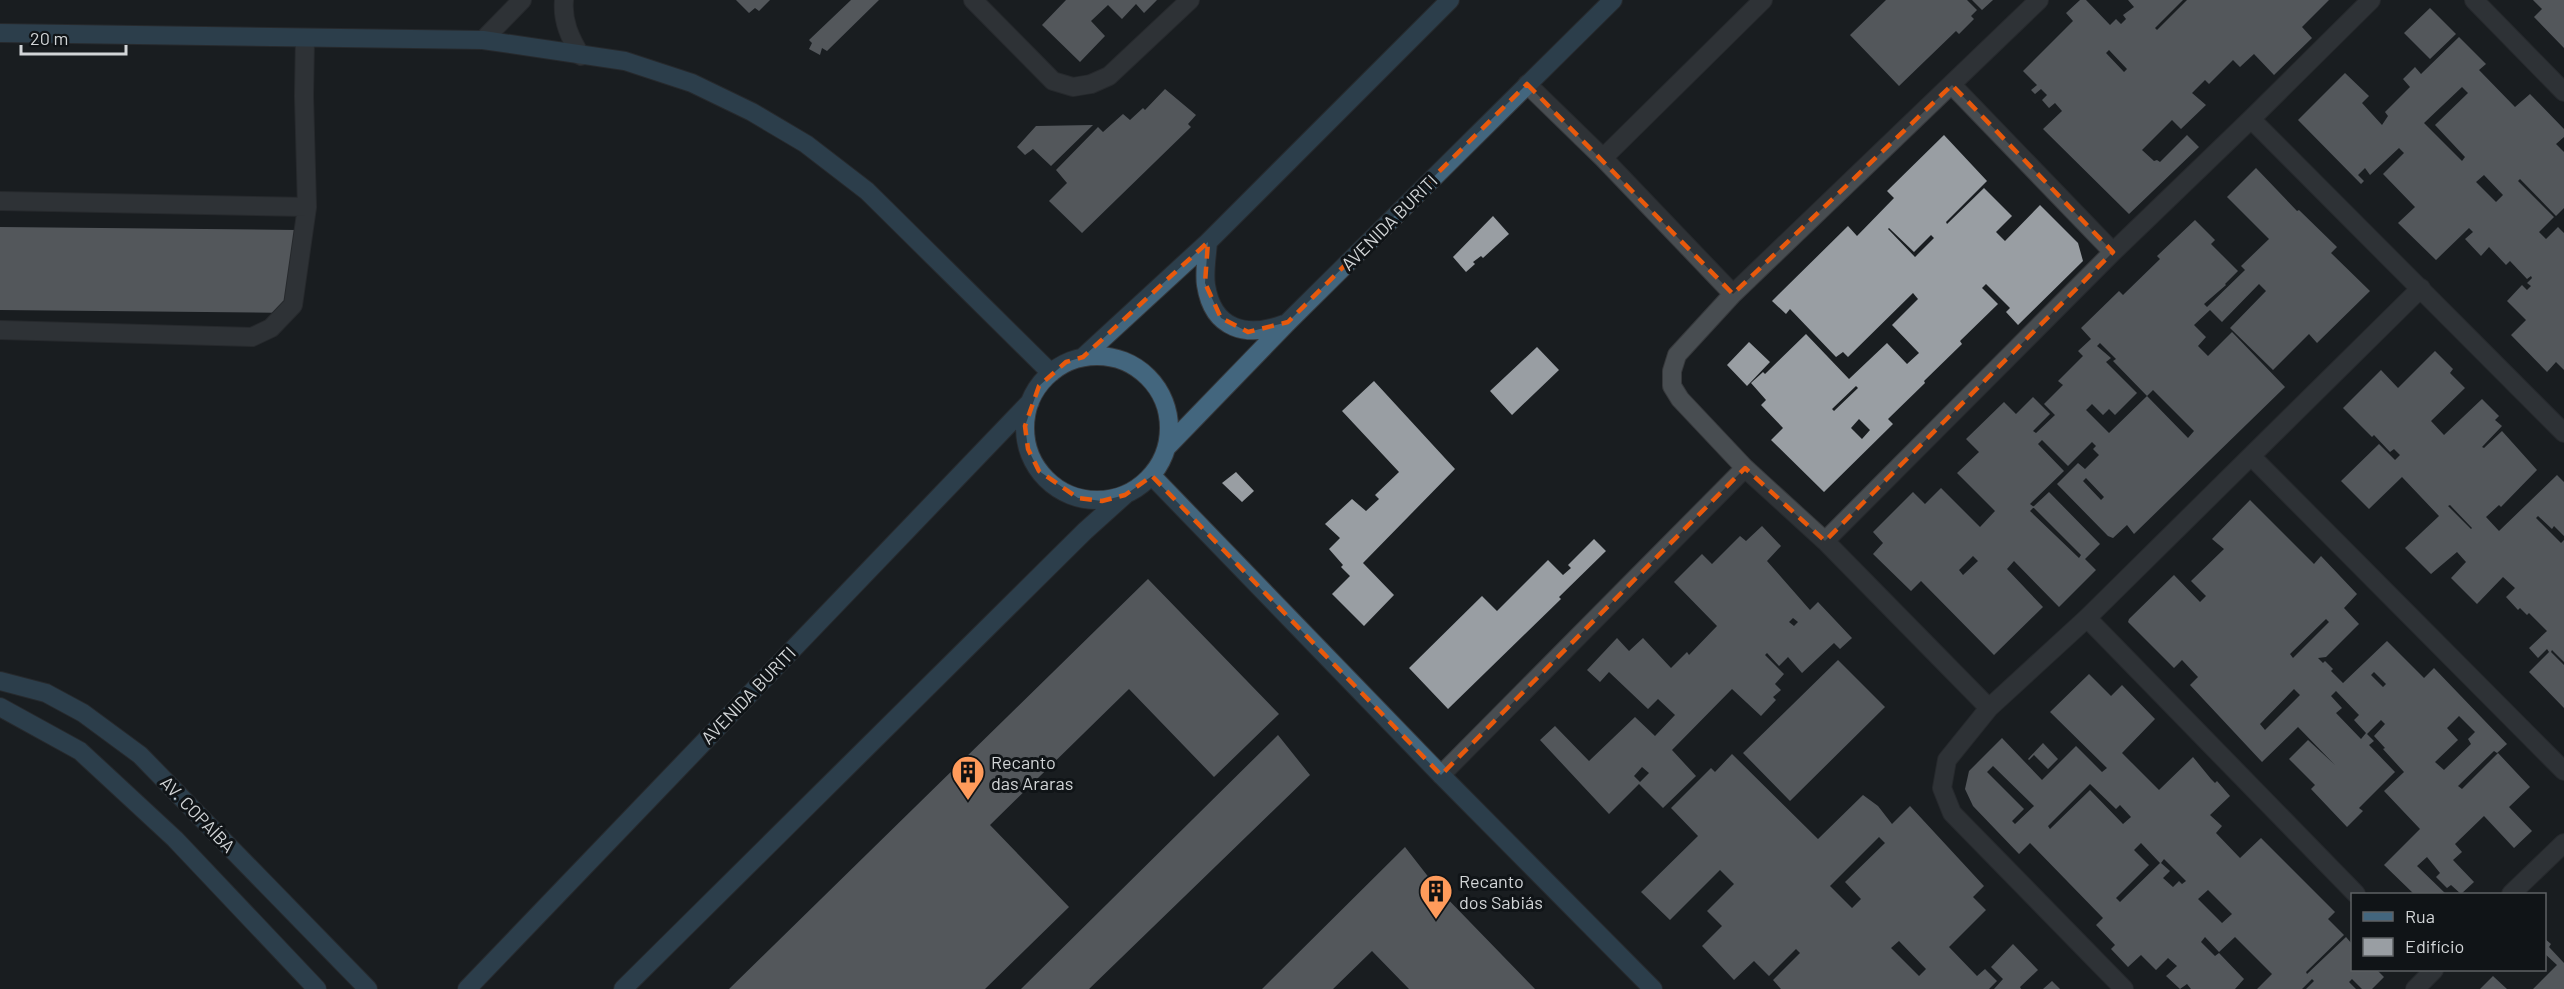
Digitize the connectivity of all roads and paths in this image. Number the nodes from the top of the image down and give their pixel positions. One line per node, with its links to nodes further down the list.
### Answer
1 (522, 0): 13 (street)
2 (564, 0): 14 (street)
3 (973, 0): 4 (street)
4 (1190, 0)
5 (1450, 0): 22 (street)
6 (1613, 0): 15 (street, AVENIDA BURITI)
7 (1762, 0): 19 (street)
8 (2039, 0): 16 (street)
9 (2371, 0): 18 (street)
10 (2474, 0): 17 (street)
11 (0, 33): 12 (street)
12 (305, 38): 13 (street); 21 (street)
13 (483, 40): 14 (street)
14 (581, 56): 29 (street)
15 (1527, 84): 19 (street); 26 (street, AVENIDA BURITI)
16 (1952, 85): 23 (street); 25 (street)
17 (2564, 92)
18 (2251, 120): 23 (street); 24 (street)
19 (1603, 158): 25 (street)
20 (0, 201): 21 (street)
21 (307, 207): 27 (street)
22 (1208, 242): 26 (street); 28 (street)
23 (2113, 252): 37 (street)
24 (2421, 288): 31 (street); 33 (street)
25 (1733, 294): 34 (street)
26 (1288, 322): 32 (street, AVENIDA BURITI)
27 (0, 330)
28 (1083, 357): 29 (street); 32 (street)
29 (1051, 373): 30 (street)
30 (1030, 402): 36 (street); 50 (street, AVENIDA BURITI)
31 (2564, 433)
32 (1167, 447): 35 (street)
33 (2252, 457): 38 (street); 42 (street)
34 (1745, 468): 37 (street); 43 (street)
35 (1152, 476): 36 (street); 43 (street)
36 (1125, 495): 51 (street)
37 (1825, 542): 41 (street)
38 (2087, 618): 41 (street); 45 (street)
39 (0, 681): 49 (street, AV. COPAÍBA)
40 (0, 707): 48 (street, AV. COPAÍBA)
41 (1989, 708): 53 (street)
42 (2564, 771)
43 (1440, 775): 52 (street)
44 (2564, 843): 46 (street)
45 (2355, 893)
46 (2512, 893)
47 (2431, 971): 54 (street)
48 (317, 989)
49 (369, 989)
50 (466, 989)
51 (623, 989)
52 (1653, 989)
53 (2124, 989)
54 (2415, 989)

